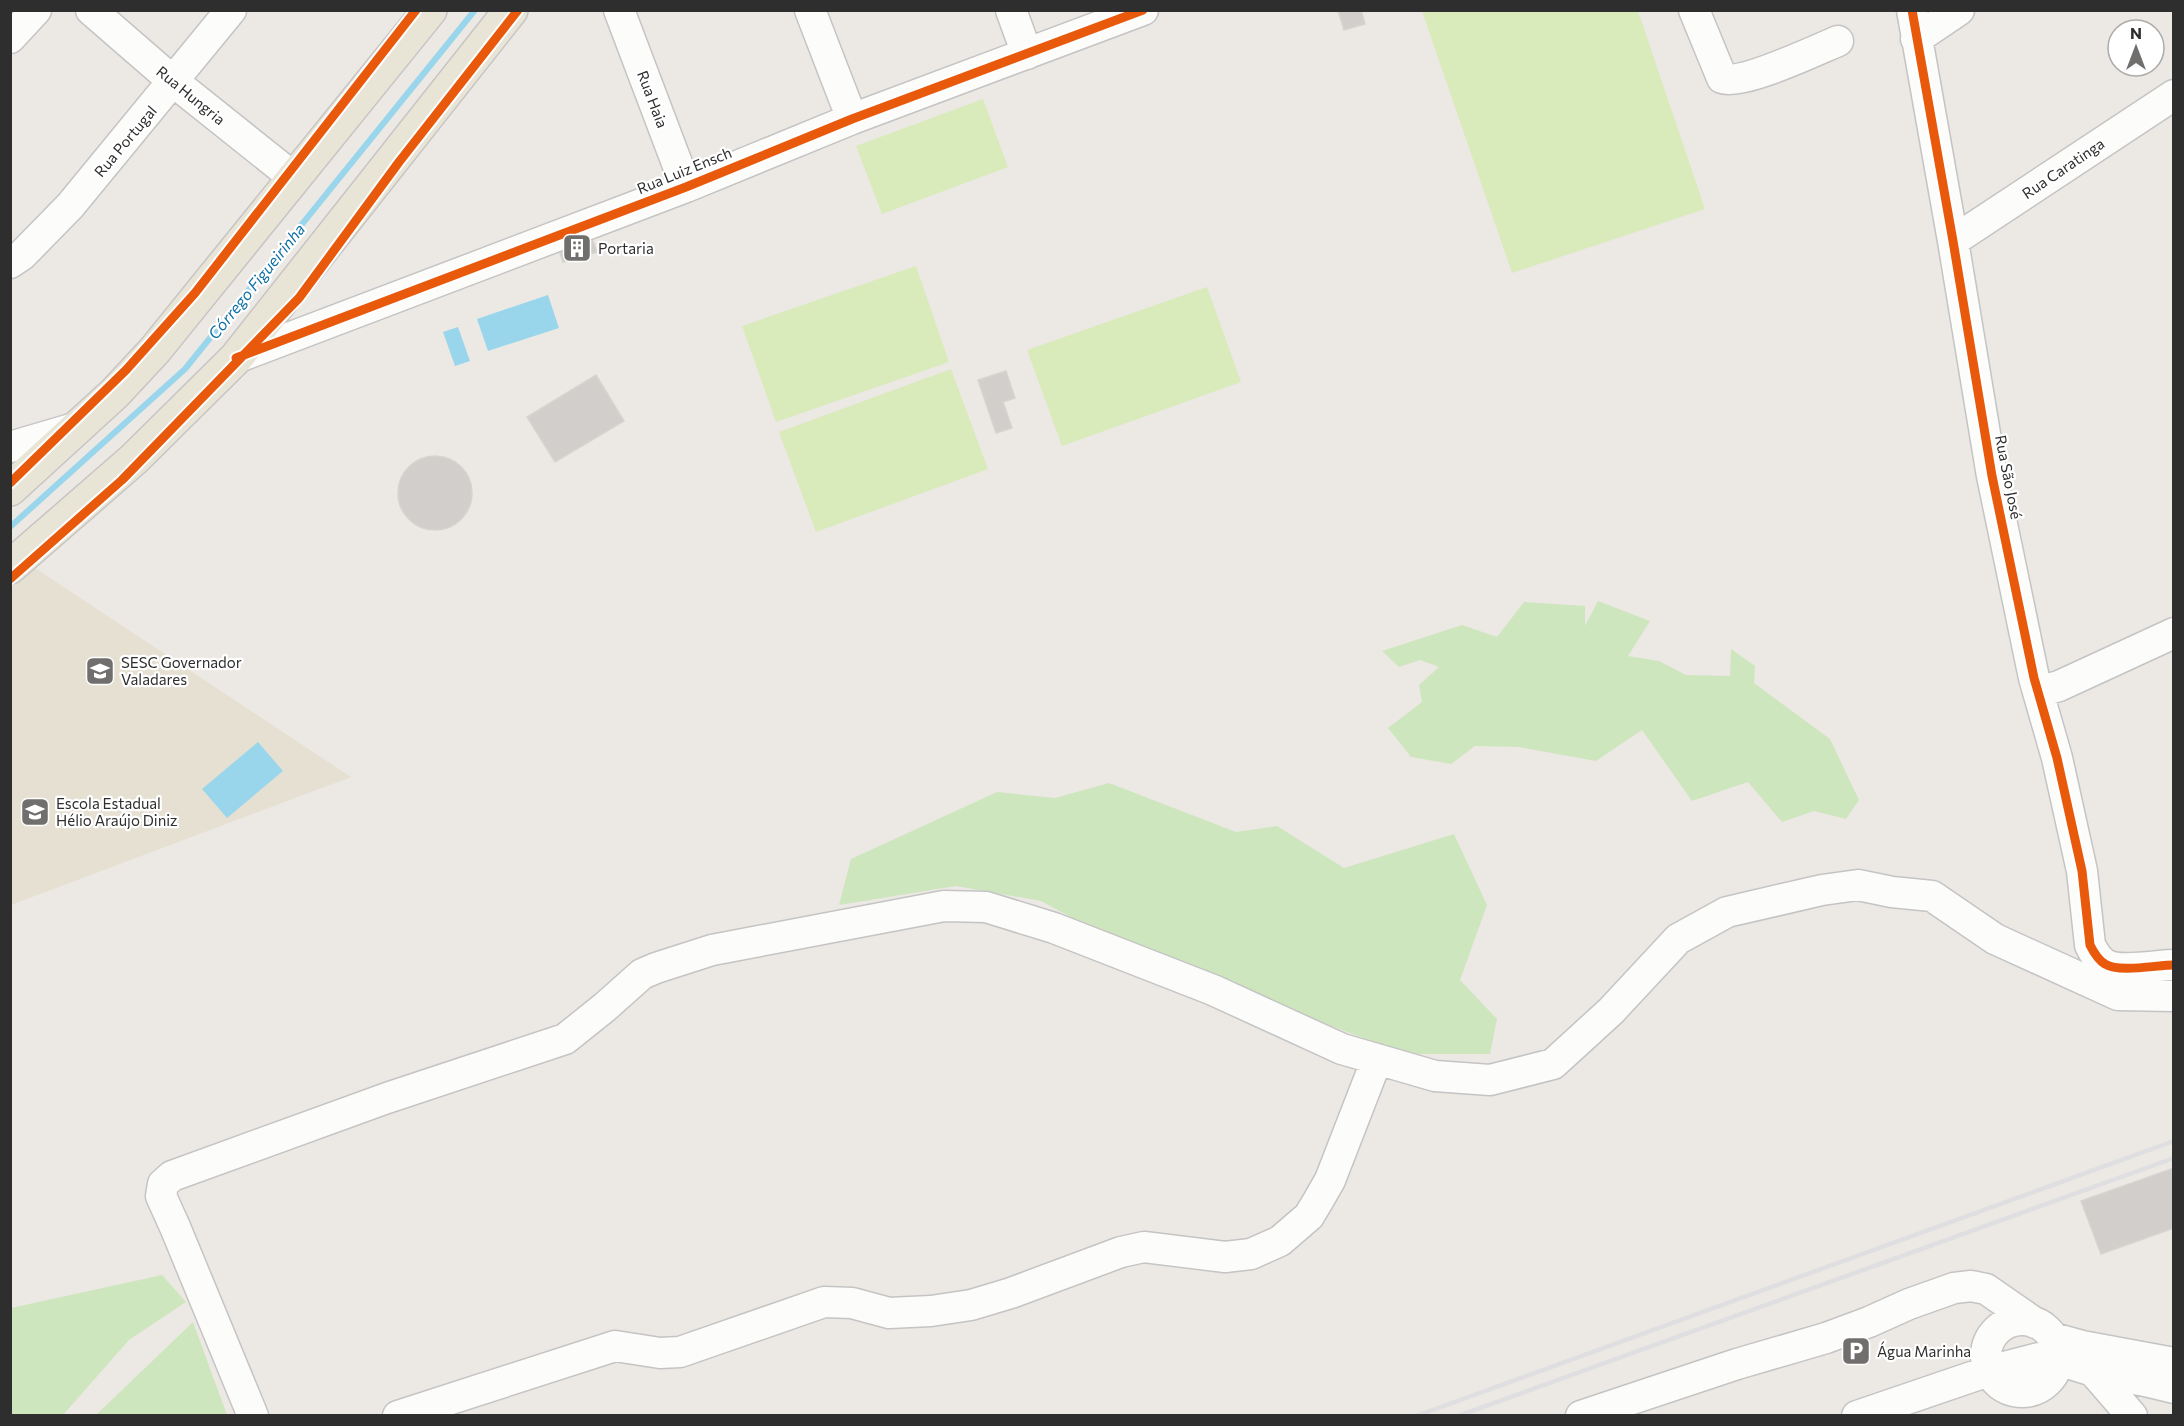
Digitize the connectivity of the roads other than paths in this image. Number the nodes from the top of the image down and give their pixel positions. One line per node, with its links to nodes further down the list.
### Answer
1 (36, 10): 13 (street)
2 (91, 10): 16 (street, Rua Hungria)
3 (231, 10): 16 (street, Rua Portugal)
4 (430, 10): 19 (main road)
5 (511, 10): 23 (main road)
6 (619, 10): 20 (street, Rua Haia)
7 (810, 10): 18 (street)
8 (1011, 10): 15 (street)
9 (1143, 10): 15 (street, Rua Luiz Ensch)
10 (1694, 10): 14 (street)
11 (1959, 10): 12 (street)
12 (1914, 25): 21 (street, Rua São José)
13 (10, 38)
14 (1838, 41)
15 (1027, 54): 18 (street, Rua Luiz Ensch)
16 (174, 82): 19 (street, Rua Hungria); 22 (street, Rua Portugal)
17 (2174, 94): 21 (street, Rua Caratinga)
18 (852, 119): 20 (street, Rua Luiz Ensch)
19 (293, 177): 24 (main road)
20 (686, 187): 23 (street, Rua Luiz Ensch)
21 (1953, 241): 29 (street, Rua São José)
22 (10, 263)
23 (236, 358): 27 (main road)
24 (78, 427): 25 (street); 26 (main road)
25 (10, 447)
26 (10, 489)
27 (10, 567)
28 (2174, 633): 29 (street)
29 (2038, 692): 30 (street, Rua São José)
30 (2174, 965)
31 (2174, 996): 32 (street)
32 (1377, 1059): 38 (street); 39 (street)
33 (2048, 1340): 34 (street); 35 (street); 35 (street); 36 (street); 40 (street)
34 (2174, 1364)
35 (1989, 1371): 41 (street)
36 (2093, 1371): 37 (street); 42 (street)
37 (2174, 1388)
38 (253, 1416)
39 (398, 1416)
40 (1581, 1416)
41 (1857, 1416)
42 (2132, 1416)

